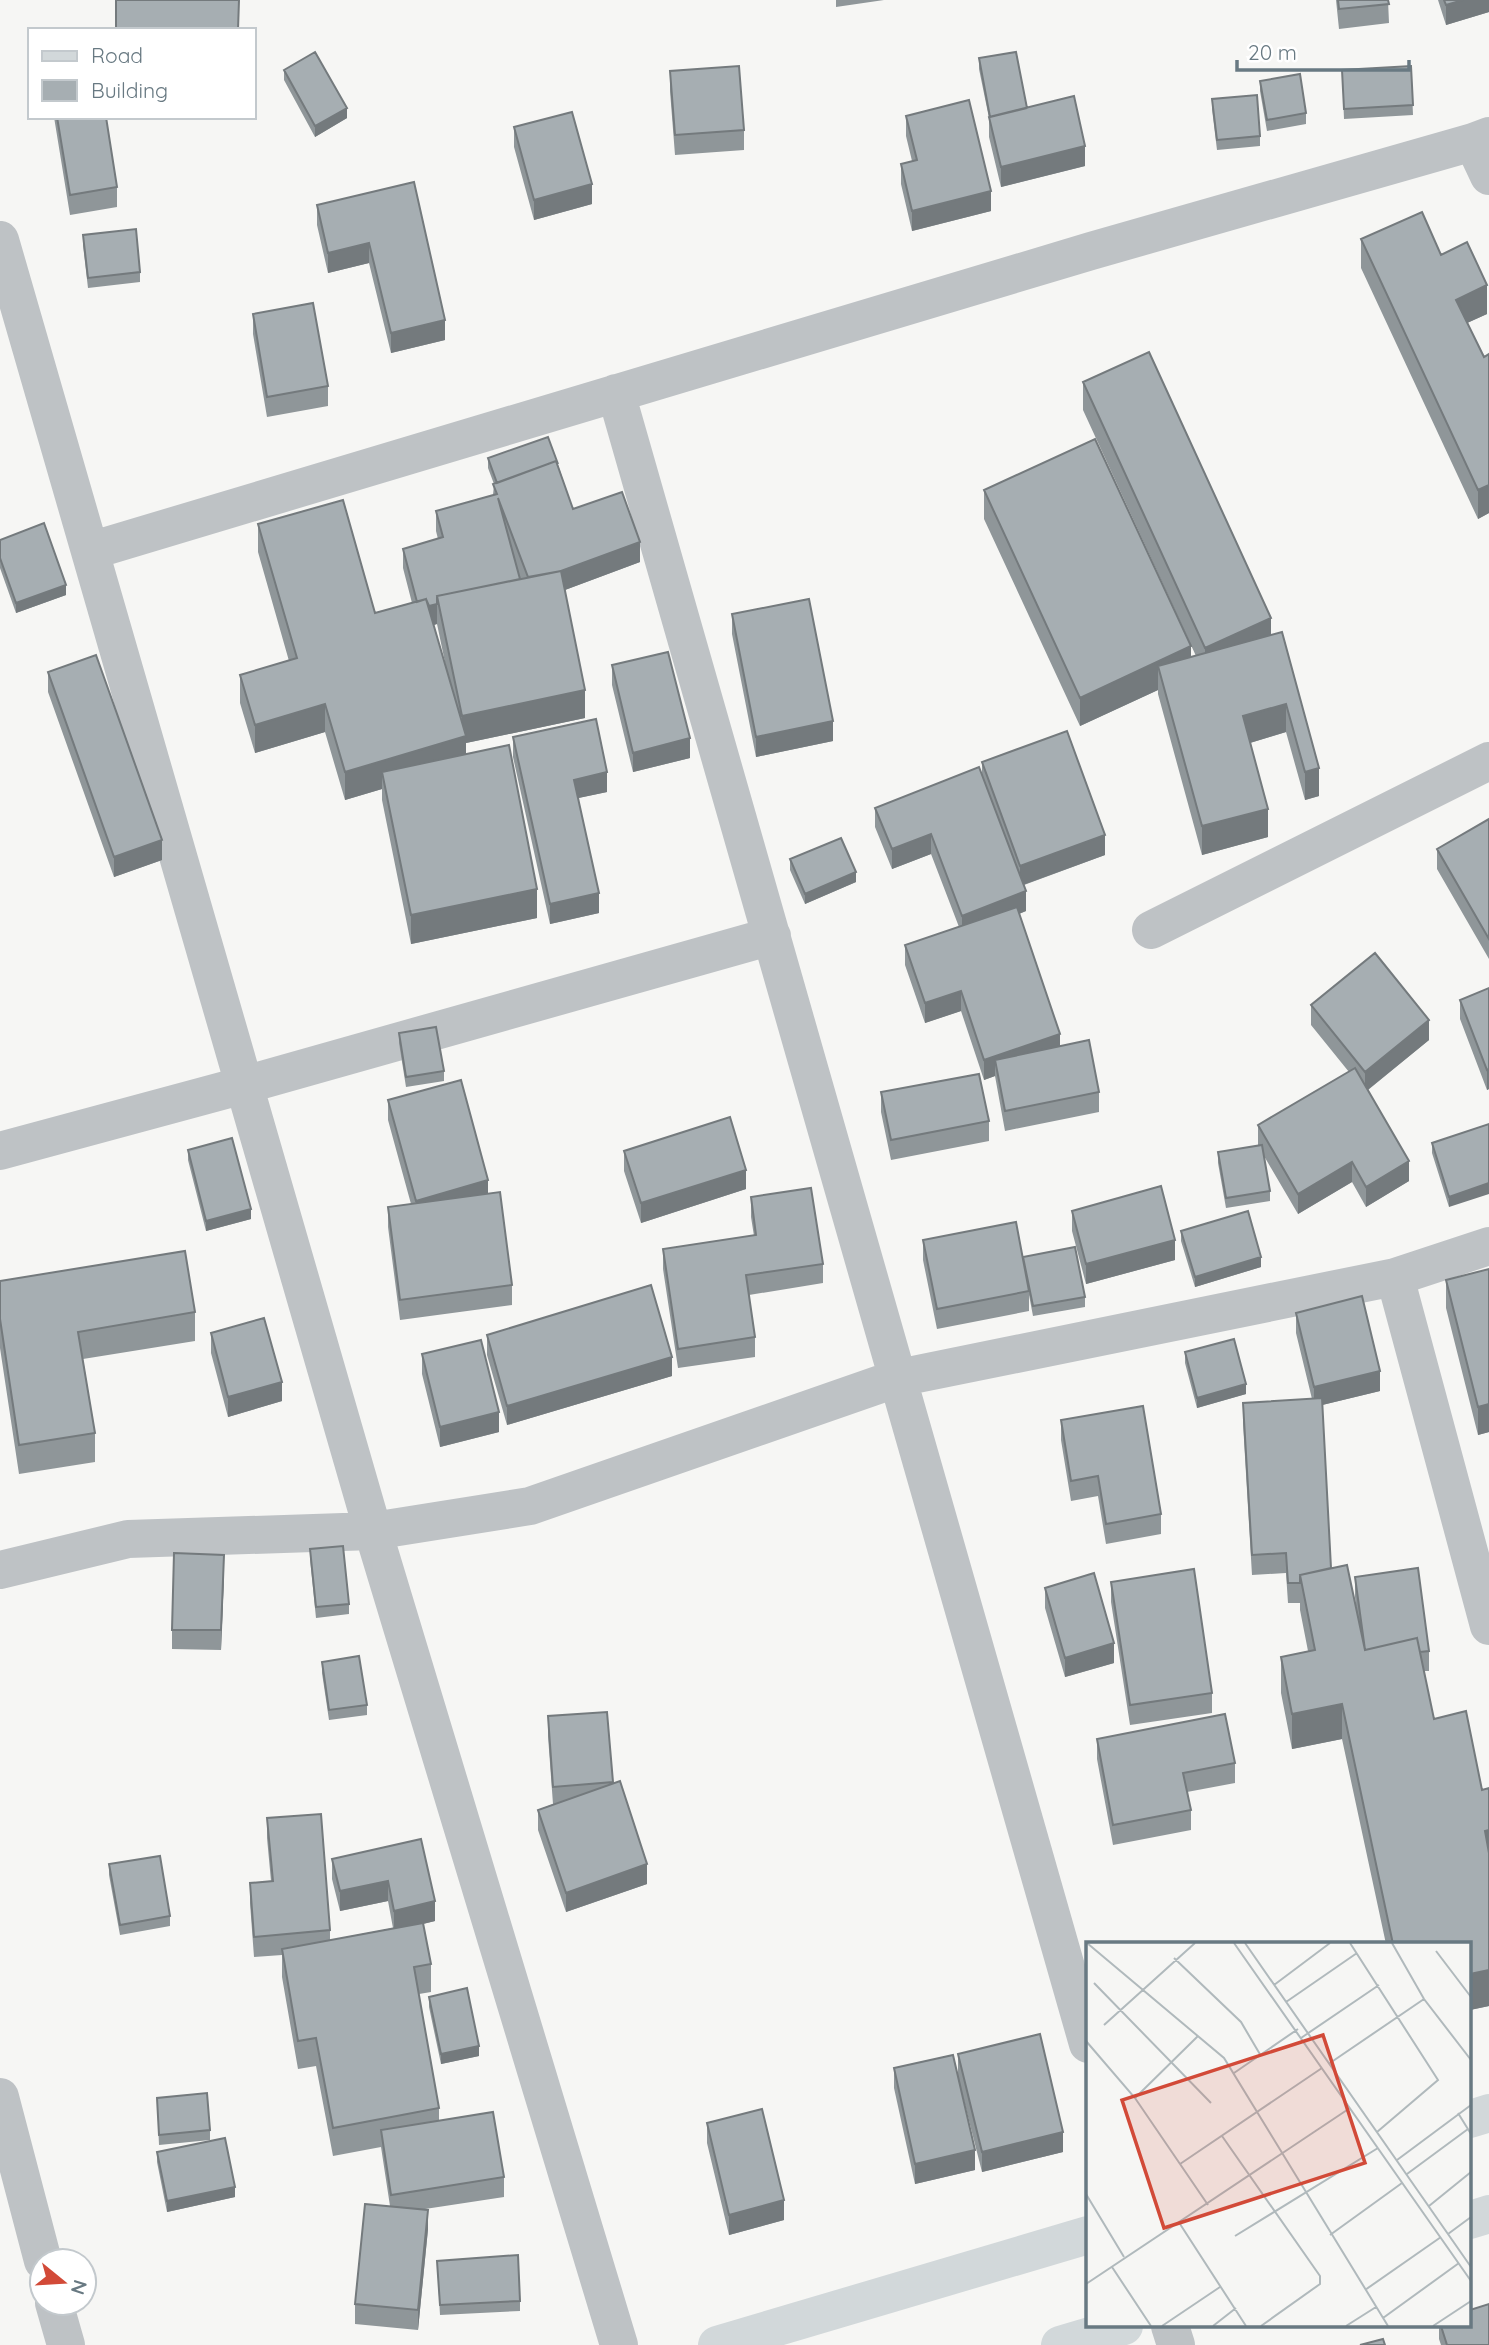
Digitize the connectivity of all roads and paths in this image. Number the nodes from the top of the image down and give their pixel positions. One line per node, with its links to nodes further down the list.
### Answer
1 (1484, 151): 3 (street)
2 (0, 240): 4 (street)
3 (616, 393): 4 (street); 7 (street)
4 (90, 551): 8 (street)
5 (1489, 761): 6 (street)
6 (1151, 930)
7 (772, 936): 8 (street); 12 (street)
8 (244, 1086): 9 (street); 13 (street)
9 (0, 1151)
10 (1489, 1246): 11 (street)
11 (1395, 1277): 12 (street); 15 (street)
12 (898, 1378): 13 (street); 16 (street)
13 (373, 1531): 14 (street); 28 (street)
14 (0, 1570)
15 (1488, 1618)
16 (1086, 2037)
17 (0, 2097): 23 (street)
18 (1489, 2113): 19 (main road)
19 (1472, 2118)
20 (1489, 2214): 21 (main road)
21 (1472, 2219)
22 (1086, 2236): 29 (main road)
23 (39, 2247)
24 (58, 2317): 27 (street)
25 (1118, 2328): 30 (main road)
26 (1171, 2328): 31 (street)
27 (65, 2345)
28 (619, 2345)
29 (717, 2345)
30 (1060, 2345)
31 (1176, 2345)

